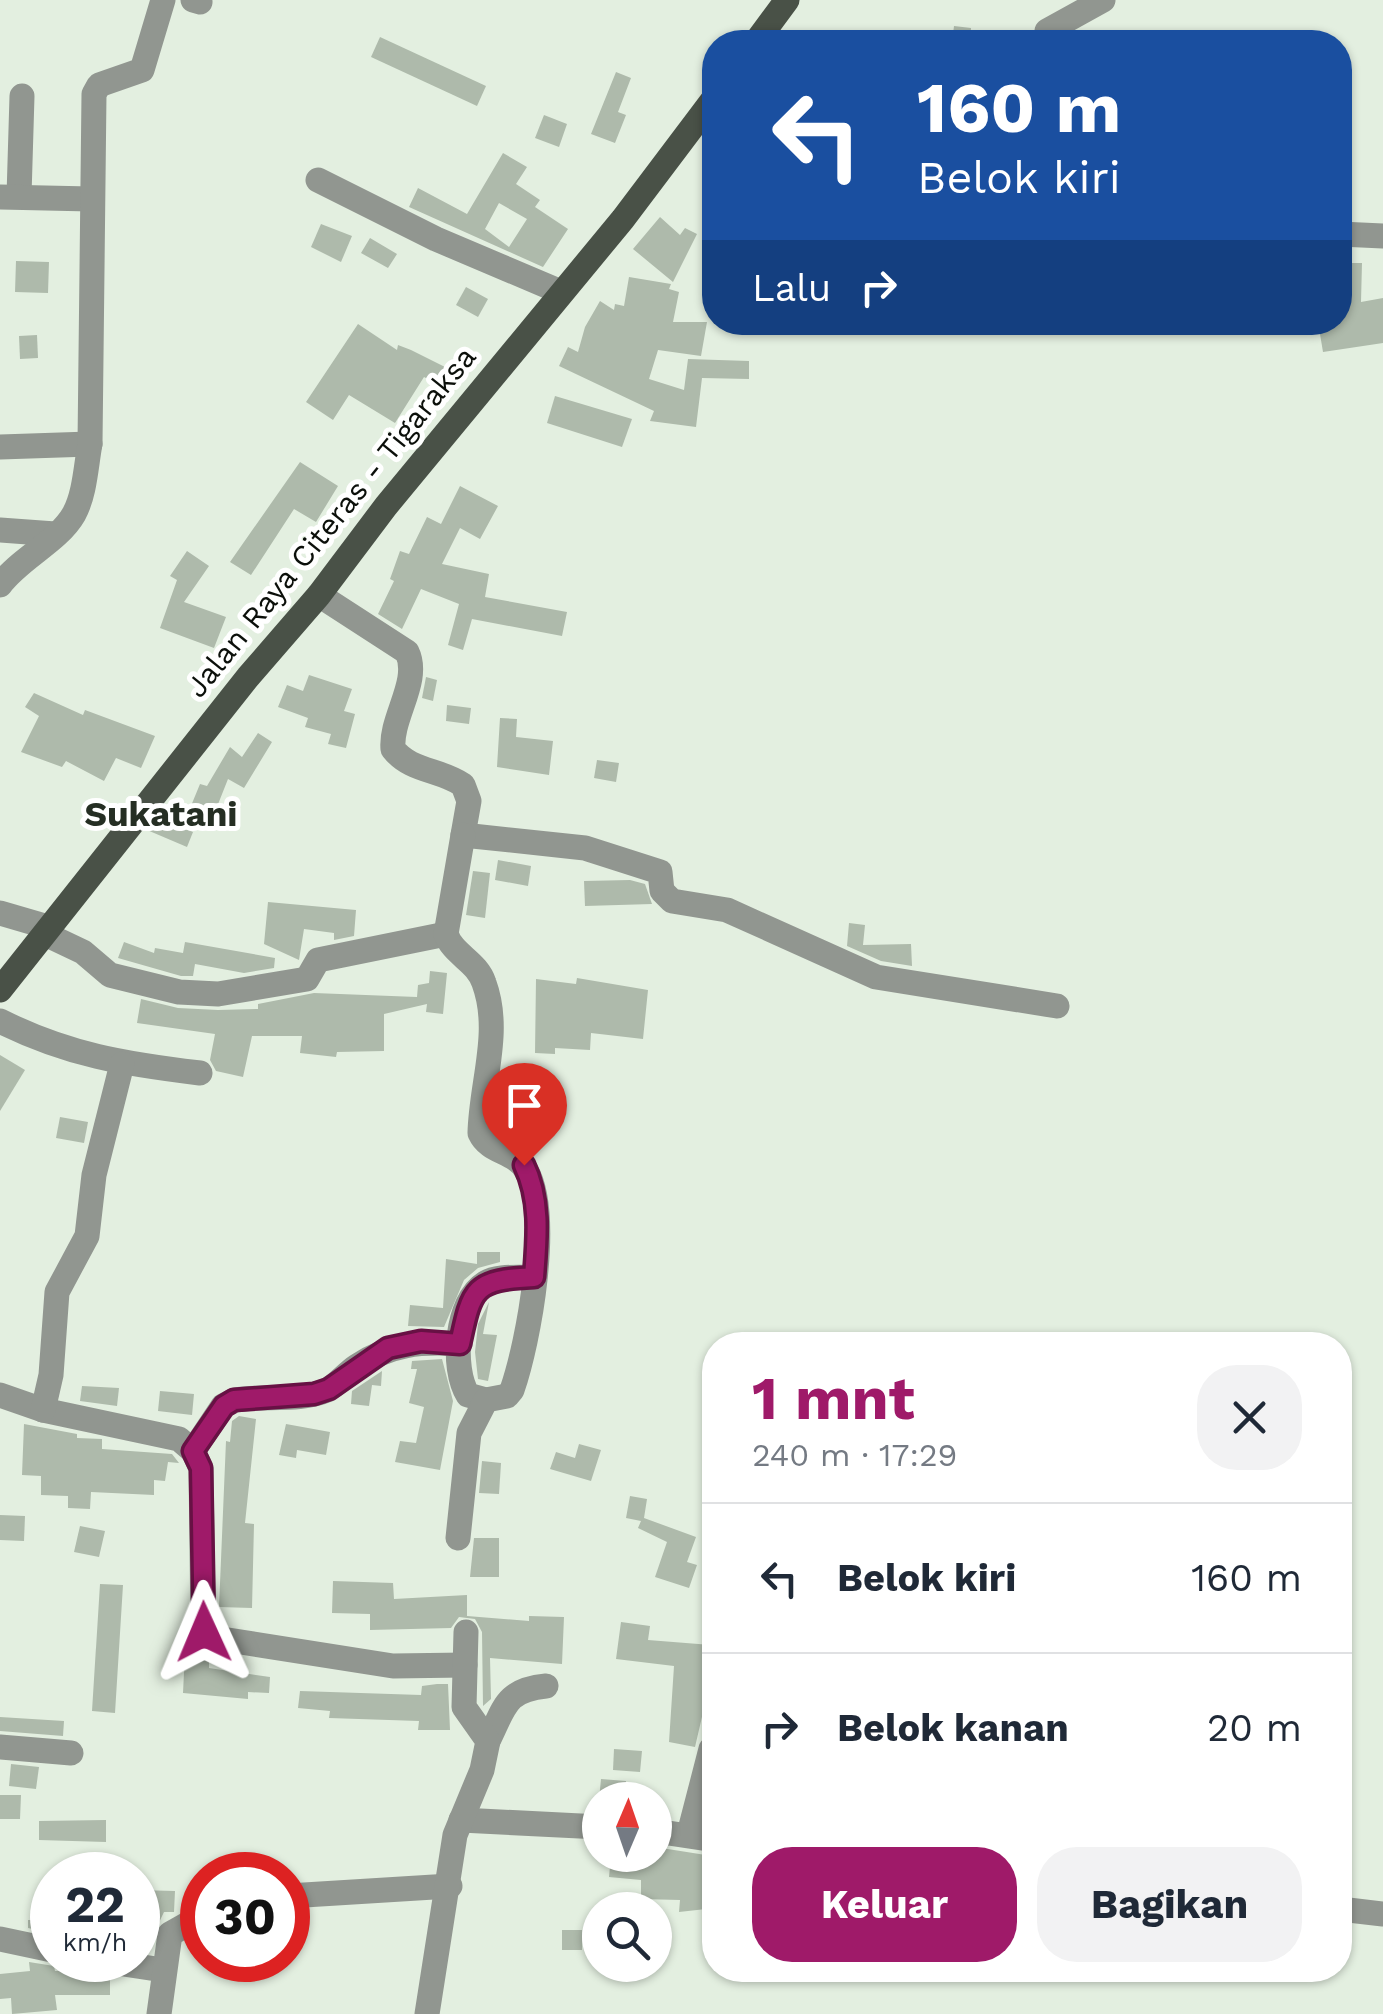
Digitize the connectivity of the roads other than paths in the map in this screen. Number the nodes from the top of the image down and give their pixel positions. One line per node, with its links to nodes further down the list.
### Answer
1 (163, 0): 10 (street)
2 (786, 0): 4 (main road)
3 (1102, 0): 5 (street)
4 (765, 30)
5 (1049, 30)
6 (22, 96): 9 (street)
7 (702, 113): 13 (main road, Jalan Raya Citeras - Tigaraksa)
8 (318, 180): 13 (street)
9 (9, 197): 10 (street)
10 (90, 199): 14 (street)
11 (1352, 235): 12 (street)
12 (1383, 236)
13 (561, 292): 19 (main road, Jalan Raya Citeras - Tigaraksa)
14 (90, 444): 15 (street); 17 (street)
15 (0, 447)
16 (0, 530): 17 (street)
17 (55, 534): 18 (street)
18 (0, 585)
19 (319, 595): 20 (street); 22 (main road, Jalan Raya Citeras - Tigaraksa)
20 (463, 834): 23 (street); 25 (street)
21 (0, 912): 22 (street)
22 (46, 930): 23 (street); 24 (main road, Jalan Raya Citeras - Tigaraksa)
23 (446, 934): 29 (street)
24 (0, 990)
25 (1057, 1006)
26 (0, 1021): 27 (street)
27 (122, 1064): 28 (street); 33 (street)
28 (200, 1074)
29 (534, 1277): 30 (street); 32 (street)
30 (460, 1344): 32 (street); 34 (street)
31 (0, 1395): 33 (street)
32 (486, 1400): 35 (street)
33 (42, 1410): 34 (street)
34 (193, 1451): 37 (street)
35 (458, 1538)
36 (466, 1632): 37 (street)
37 (465, 1665): 39 (street)
38 (546, 1686): 39 (street)
39 (488, 1741): 43 (street)
40 (0, 1747): 41 (street)
41 (71, 1753)
42 (702, 1782): 46 (street)
43 (461, 1820): 44 (street); 48 (street)
44 (582, 1826)
45 (672, 1833): 46 (street)
46 (688, 1834): 47 (street)
47 (702, 1837)
48 (450, 1886): 49 (street); 58 (street)
49 (310, 1895)
50 (1352, 1910): 51 (street)
51 (1383, 1914)
52 (180, 1928): 56 (street)
53 (0, 1939): 54 (street)
54 (30, 1945)
55 (160, 1970): 56 (street)
56 (163, 1970): 57 (street)
57 (159, 2014)
58 (427, 2014)

